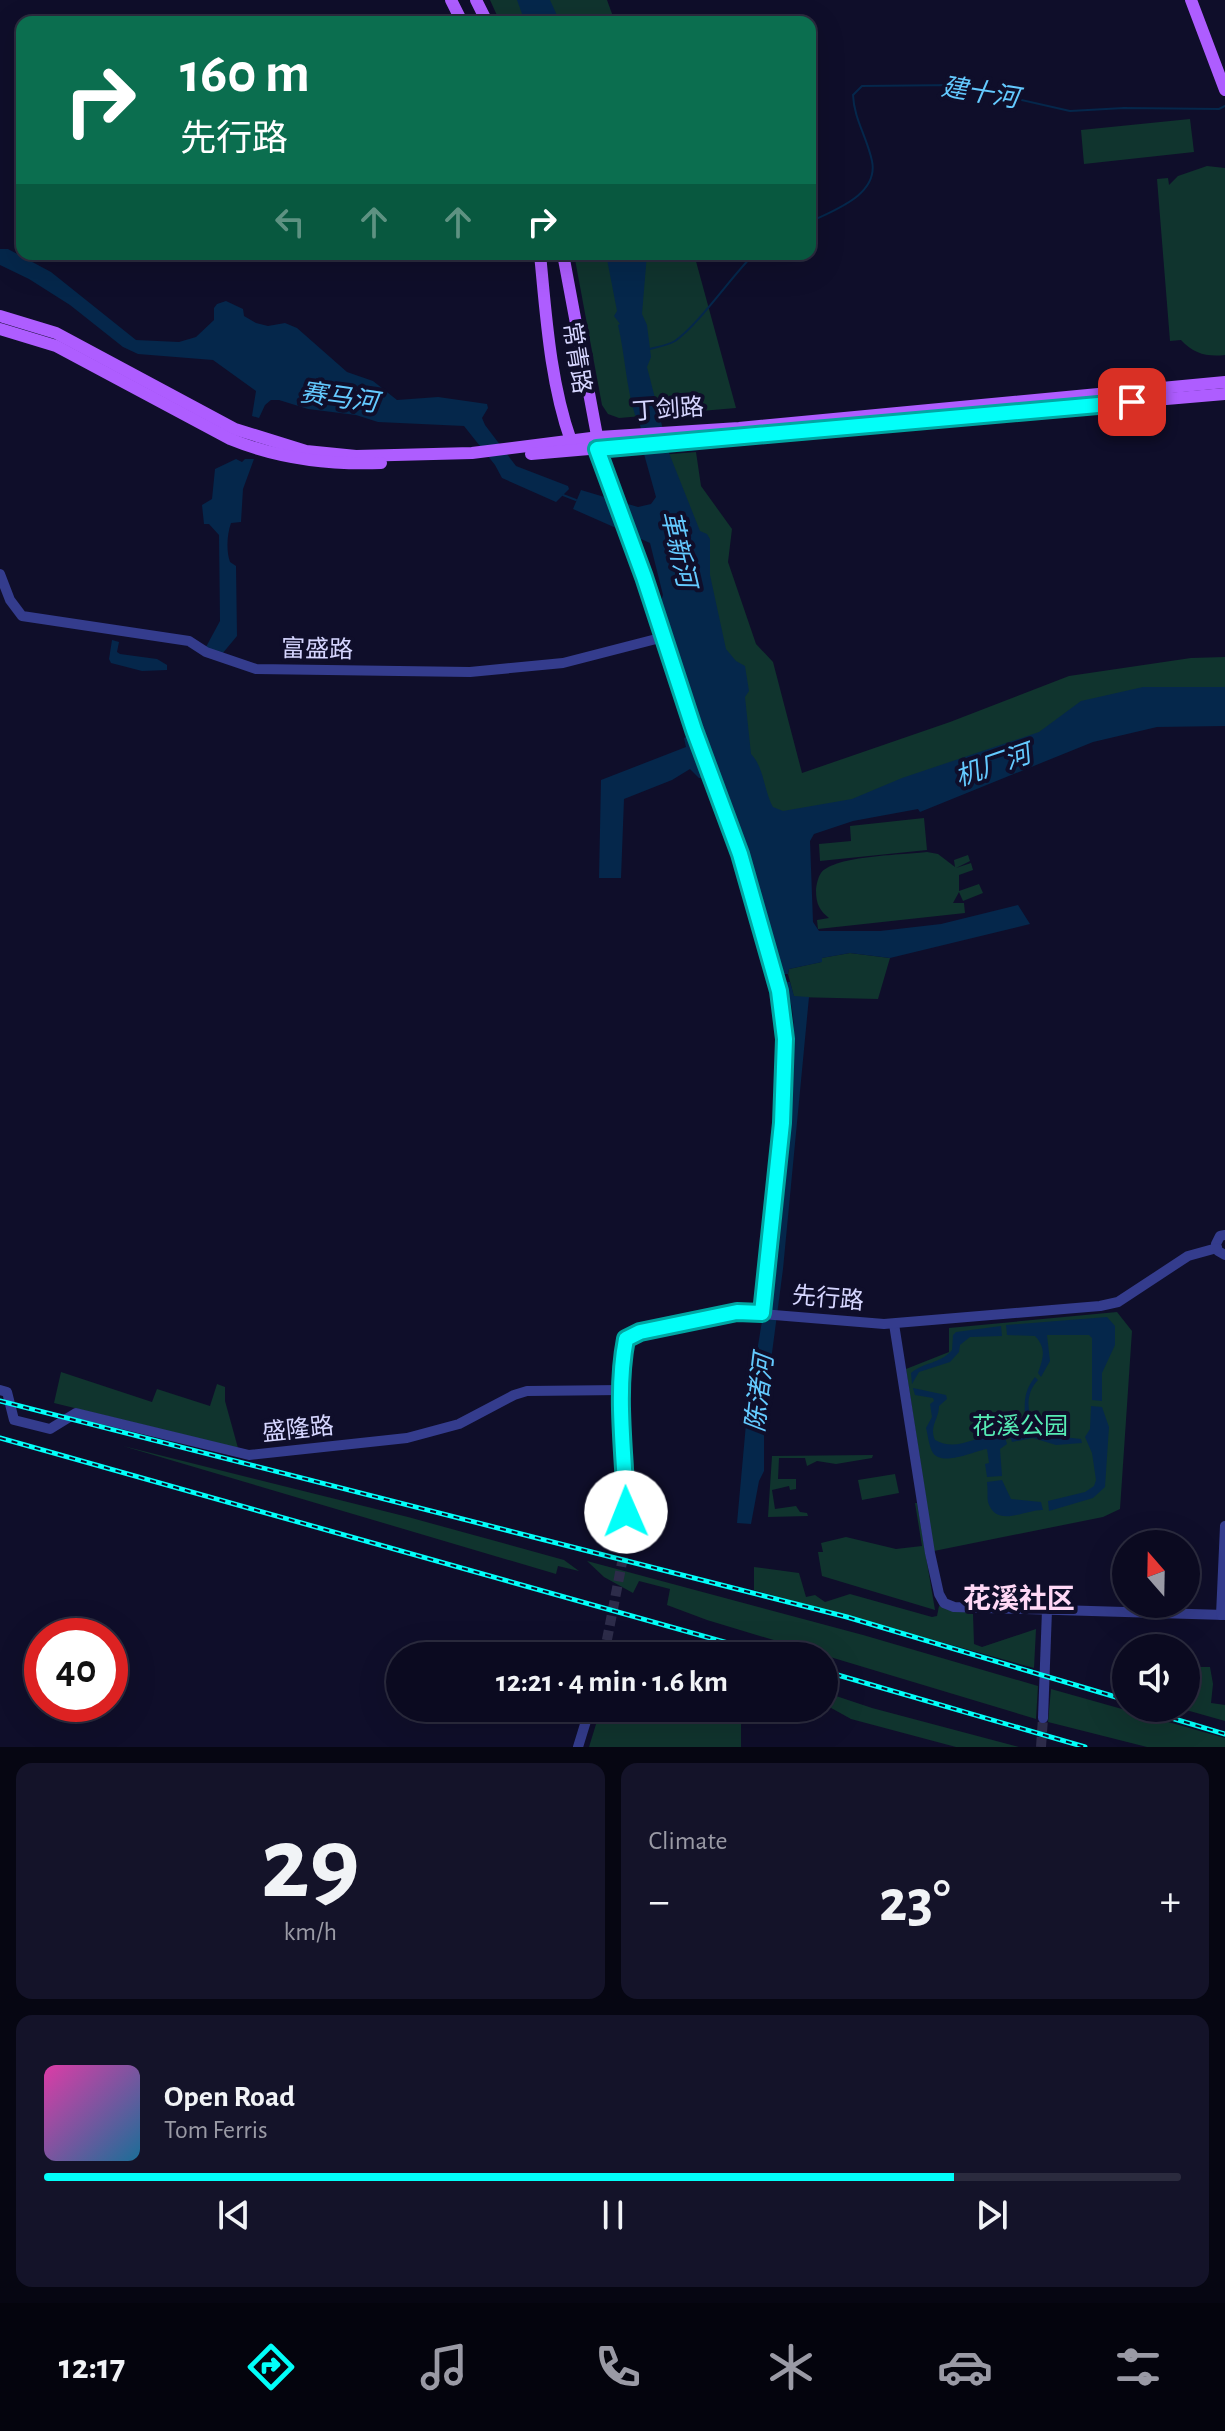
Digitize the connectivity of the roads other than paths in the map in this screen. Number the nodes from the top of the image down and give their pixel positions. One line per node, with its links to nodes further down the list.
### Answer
1 (1191, 0): 4 (main road)
2 (1198, 0): 3 (main road)
3 (1225, 72)
4 (1225, 90)
5 (541, 260): 12 (main road, 常青路)
6 (564, 260): 13 (main road, 常青路)
7 (0, 316): 15 (main road, 丁剑路)
8 (0, 329): 15 (main road, 丁剑路)
9 (1225, 382): 11 (main road, 丁剑路)
10 (1225, 394): 11 (main road, 丁剑路)
11 (669, 437): 13 (main road, 丁剑路)
12 (571, 441): 13 (main road); 14 (main road, 丁剑路)
13 (598, 443): 14 (main road, 丁剑路); 17 (street, 常青路)
14 (512, 452): 15 (main road, 丁剑路)
15 (477, 457)
16 (0, 574): 17 (street, 富盛路)
17 (664, 637): 20 (street)
18 (1225, 1235): 19 (street)
19 (1221, 1252): 21 (street, 先行路)
20 (764, 1313): 21 (street, 先行路); 23 (street, 先行路)
21 (894, 1324): 26 (street)
22 (0, 1390): 23 (street, 盛隆路)
23 (622, 1390): 25 (street, 先行路)
24 (1225, 1526): 27 (street)
25 (626, 1542)
26 (1047, 1610): 27 (street); 28 (street)
27 (1223, 1615)
28 (1043, 1718)
29 (586, 1722): 30 (street)
30 (578, 1747)

